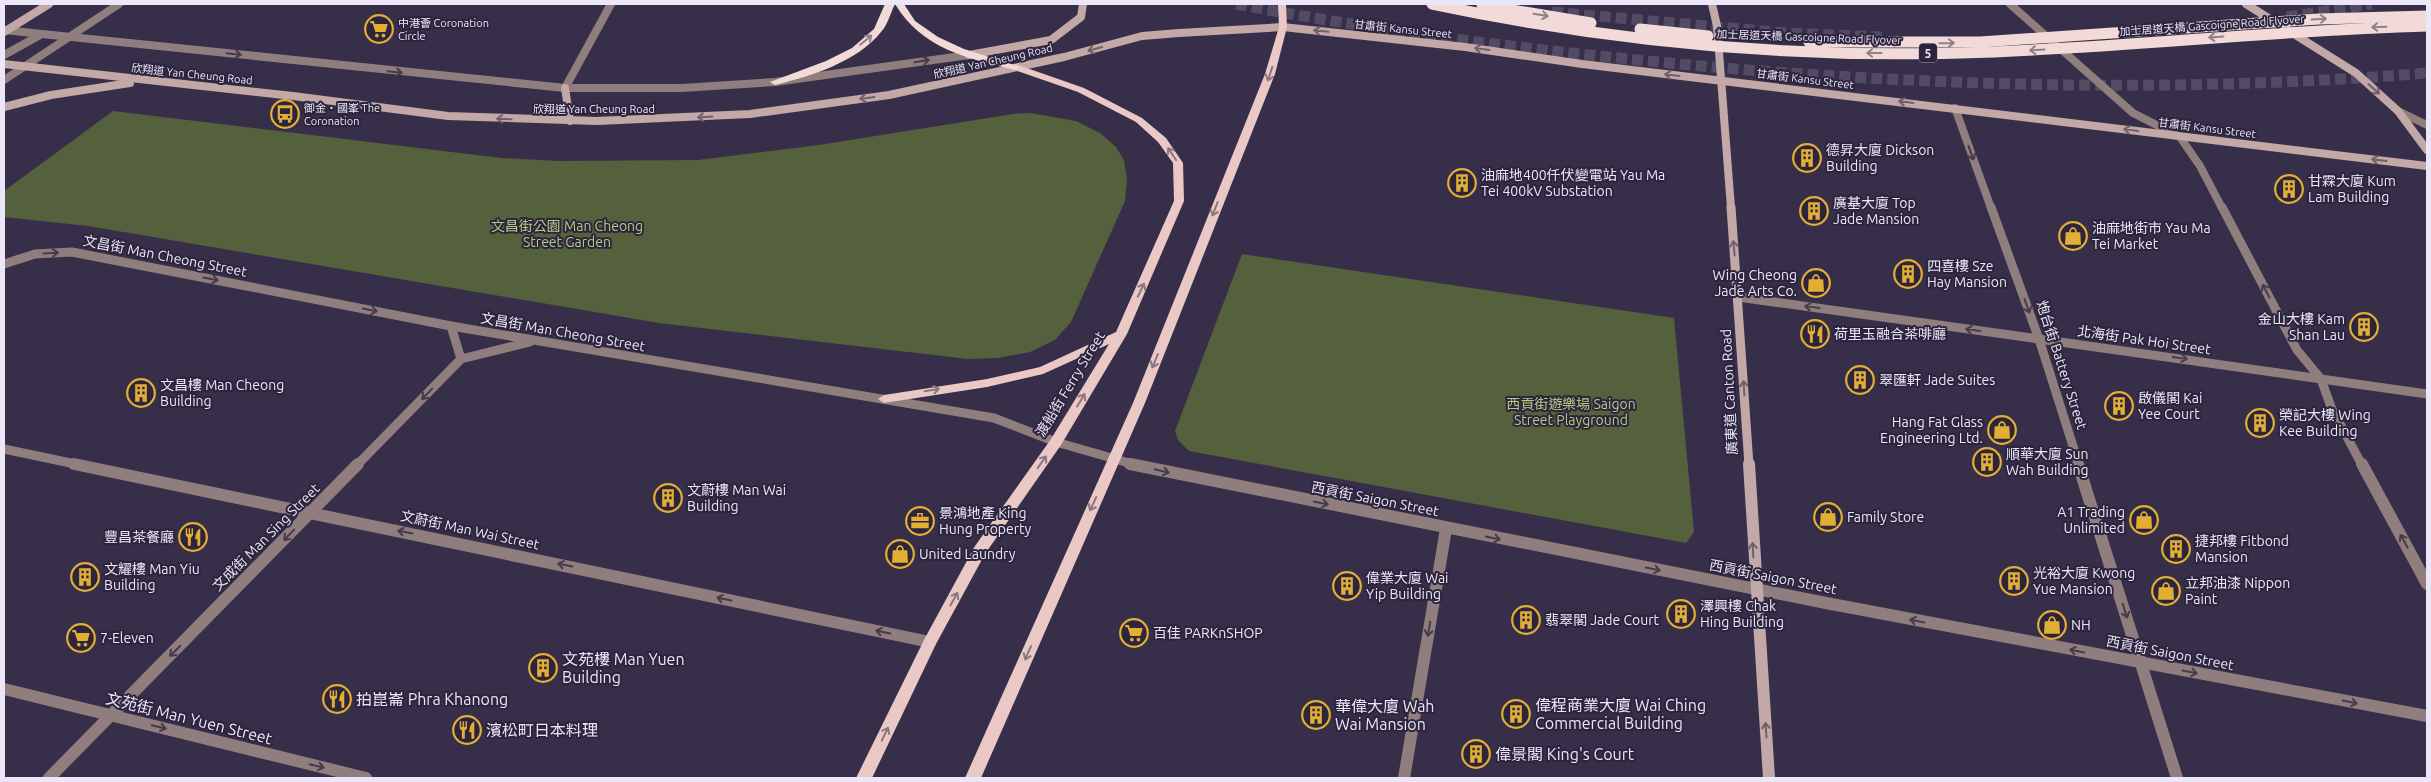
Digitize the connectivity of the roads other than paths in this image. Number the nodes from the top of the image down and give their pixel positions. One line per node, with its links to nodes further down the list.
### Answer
1 (49, 4): 16 (main road)
2 (119, 4): 19 (street)
3 (611, 4): 29 (street)
4 (890, 4): 28 (highway, one-way to 4)
5 (899, 4): 21 (highway)
6 (1083, 4): 21 (main road, 欣翔道 Yan Cheung Road)
7 (1282, 4): 15 (main road)
8 (1432, 4): 14 (highway, 加士居道天橋 Gascoigne Road Flyover / 5, one-way to 8, bridge)
9 (1476, 4): 13 (highway, 加士居道天橋 Gascoigne Road Flyover / 5, one-way to 13, bridge)
10 (1712, 4): 26 (main road, 廣東道 Canton Road)
11 (2010, 4): 35 (street)
12 (2246, 4): 32 (main road, one-way to 32)
13 (2427, 16)
14 (2427, 26)
15 (1283, 27): 17 (main road, 甘肅街 Kansu Street); 26 (main road, 甘肅街 Kansu Street, one-way to 15); 50 (main road, one-way to 50)
16 (5, 31): 18 (street, 欣翔道 Yan Cheung Road)
17 (1179, 33): 24 (main road, 欣翔道 Yan Cheung Road, one-way to 24)
18 (42, 34): 19 (street, 欣翔道 Yan Cheung Road); 20 (street)
19 (70, 37): 23 (street); 29 (street, 欣翔道 Yan Cheung Road, one-way to 29)
20 (4, 55)
21 (969, 55): 24 (highway); 28 (street, 欣翔道 Yan Cheung Road, one-way to 21)
22 (4, 64): 23 (main road, 欣翔道 Yan Cheung Road)
23 (25, 67): 25 (street); 27 (main road, 欣翔道 Yan Cheung Road)
24 (1015, 67): 33 (main road, 欣翔道 Yan Cheung Road, one-way to 33); 41 (main road, 渡船街 Ferry Street, one-way to 24)
25 (4, 80)
26 (1720, 80): 31 (main road, 甘肅街 Kansu Street, one-way to 26); 39 (main road, 廣東道 Canton Road, one-way to 26)
27 (143, 81): 30 (main road); 33 (main road, 欣翔道 Yan Cheung Road, one-way to 27)
28 (774, 82): 29 (street, 欣翔道 Yan Cheung Road)
29 (565, 88): 33 (main road)
30 (4, 107)
31 (1955, 108): 35 (main road, 甘肅街 Kansu Street, one-way to 31); 42 (street, 炮台街 Battery Street, one-way to 42)
32 (2398, 111): 34 (street); 36 (main road)
33 (570, 122)
34 (2427, 125)
35 (2180, 137): 37 (main road, 甘肅街 Kansu Street, one-way to 35); 45 (street, one-way to 35)
36 (2427, 150)
37 (2427, 166)
38 (4, 264): 40 (street, 文昌街 Man Cheong Street, one-way to 40)
39 (1738, 297): 42 (street, 北海街 Pak Hoi Street, one-way to 39); 54 (main road, 廣東道 Canton Road, one-way to 39)
40 (451, 326): 43 (street, 文昌街 Man Cheong Street); 44 (street)
41 (1121, 334): 47 (main road, one-way to 41); 48 (main road, 渡船街 Ferry Street, one-way to 41)
42 (2039, 339): 45 (street, 北海街 Pak Hoi Street, one-way to 45); 56 (street, 炮台街 Battery Street, one-way to 56)
43 (533, 341): 44 (street); 47 (street, 文昌街 Man Cheong Street)
44 (462, 359): 51 (street, 文成街 Man Sing Street, one-way to 51)
45 (2321, 379): 46 (street, 北海街 Pak Hoi Street); 53 (street, one-way to 45)
46 (2427, 394)
47 (884, 399): 48 (street, 文昌街 Man Cheong Street)
48 (1056, 442): 50 (street, 文昌街 Man Cheong Street); 55 (main road, 渡船街 Ferry Street, one-way to 48)
49 (4, 449): 51 (street, 文蔚街 Man Wai Street)
50 (1114, 460): 52 (street, 西貢街 Saigon Street, one-way to 52); 63 (main road, one-way to 63)
51 (310, 512): 55 (street, 文蔚街 Man Wai Street, one-way to 51); 58 (street, 文成街 Man Sing Street, one-way to 58)
52 (1446, 529): 54 (street, 西貢街 Saigon Street, one-way to 54); 64 (street, one-way to 64)
53 (2427, 584)
54 (1756, 590): 56 (street, 西貢街 Saigon Street, one-way to 54); 65 (main road, 廣東道 Canton Road, one-way to 54)
55 (930, 642): 62 (main road, 渡船街 Ferry Street, one-way to 55)
56 (2142, 663): 59 (street, 西貢街 Saigon Street, one-way to 59); 66 (street, 炮台街 Battery Street)
57 (4, 689): 58 (street, 文苑街 Man Yuen Street)
58 (112, 716): 60 (street, 文成街 Man Sing Street); 61 (street, 文苑街 Man Yuen Street, one-way to 61)
59 (2427, 716)
60 (49, 778)
61 (366, 778)
62 (864, 778)
63 (973, 778)
64 (1404, 778)
65 (1769, 778)
66 (2177, 778)

